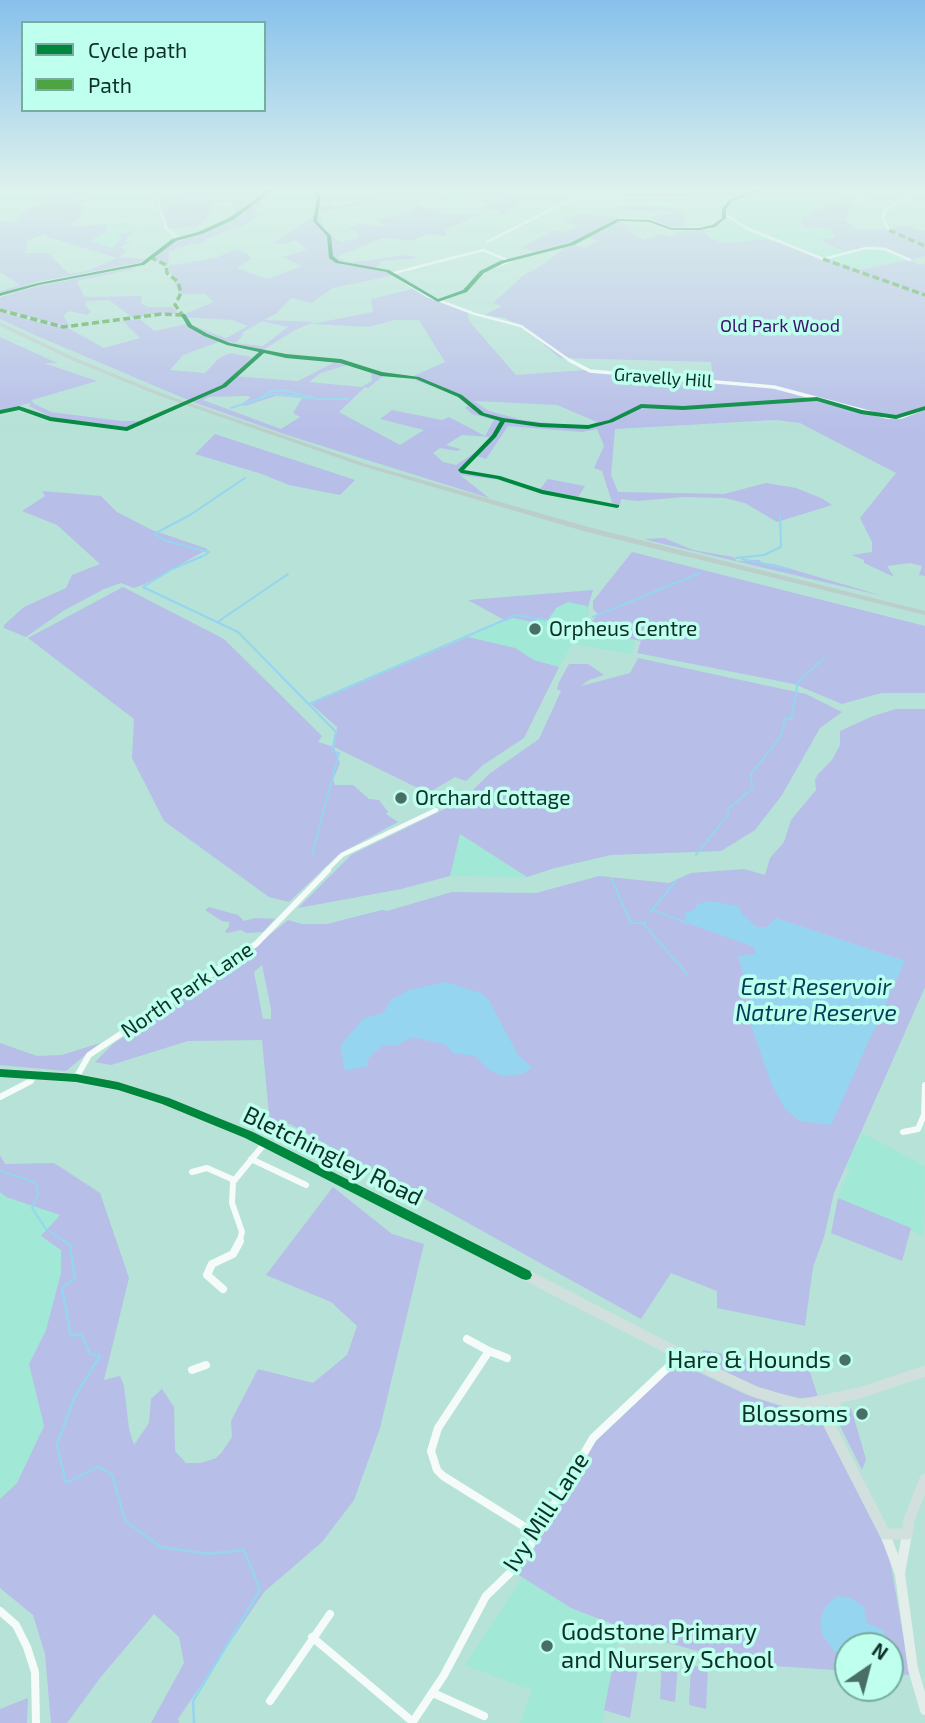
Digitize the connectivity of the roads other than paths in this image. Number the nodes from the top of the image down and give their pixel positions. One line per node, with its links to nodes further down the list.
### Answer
1 (112, 270): 6 (street)
2 (376, 270): 5 (street)
3 (406, 270): 5 (street)
4 (485, 270): 7 (street)
5 (392, 274): 7 (street, Gravelly Hill)
6 (0, 295)
7 (438, 301): 10 (street, Gravelly Hill)
8 (0, 324): 11 (highway)
9 (0, 330): 12 (highway)
10 (925, 408)
11 (923, 612)
12 (925, 619)
13 (436, 810): 16 (street, North Park Lane)
14 (0, 1073): 15 (main road, Bletchingley Road)
15 (34, 1074): 16 (main road, Bletchingley Road); 18 (street)
16 (76, 1078): 22 (main road, Bletchingley Road)
17 (925, 1085): 19 (street)
18 (0, 1097)
19 (918, 1129): 20 (street); 21 (street)
20 (904, 1132)
21 (925, 1136)
22 (265, 1143): 23 (street); 30 (main road, Bletchingley Road)
23 (251, 1158): 25 (street); 26 (street)
24 (192, 1172): 25 (street)
25 (234, 1180): 27 (street)
26 (306, 1185)
27 (223, 1289)
28 (467, 1339): 29 (street)
29 (489, 1351): 31 (street); 39 (street)
30 (681, 1355): 36 (main road, Bletchingley Road); 39 (street, Ivy Mill Lane)
31 (507, 1358)
32 (205, 1365): 33 (street)
33 (192, 1370)
34 (925, 1371): 35 (main road)
35 (838, 1398): 36 (main road); 37 (main road)
36 (800, 1405): 37 (main road, Bletchingley Road)
37 (826, 1419): 40 (main road)
38 (925, 1479): 41 (main road)
39 (536, 1534): 46 (street, Ivy Mill Lane)
40 (884, 1534): 41 (main road); 42 (street)
41 (907, 1534): 42 (street)
42 (900, 1574): 48 (street)
43 (0, 1611): 51 (street)
44 (330, 1614): 45 (street)
45 (312, 1637): 47 (street); 50 (street)
46 (433, 1693): 49 (street); 50 (street, Ivy Mill Lane)
47 (270, 1701)
48 (925, 1710)
49 (484, 1716)
50 (412, 1722)
51 (36, 1723)

